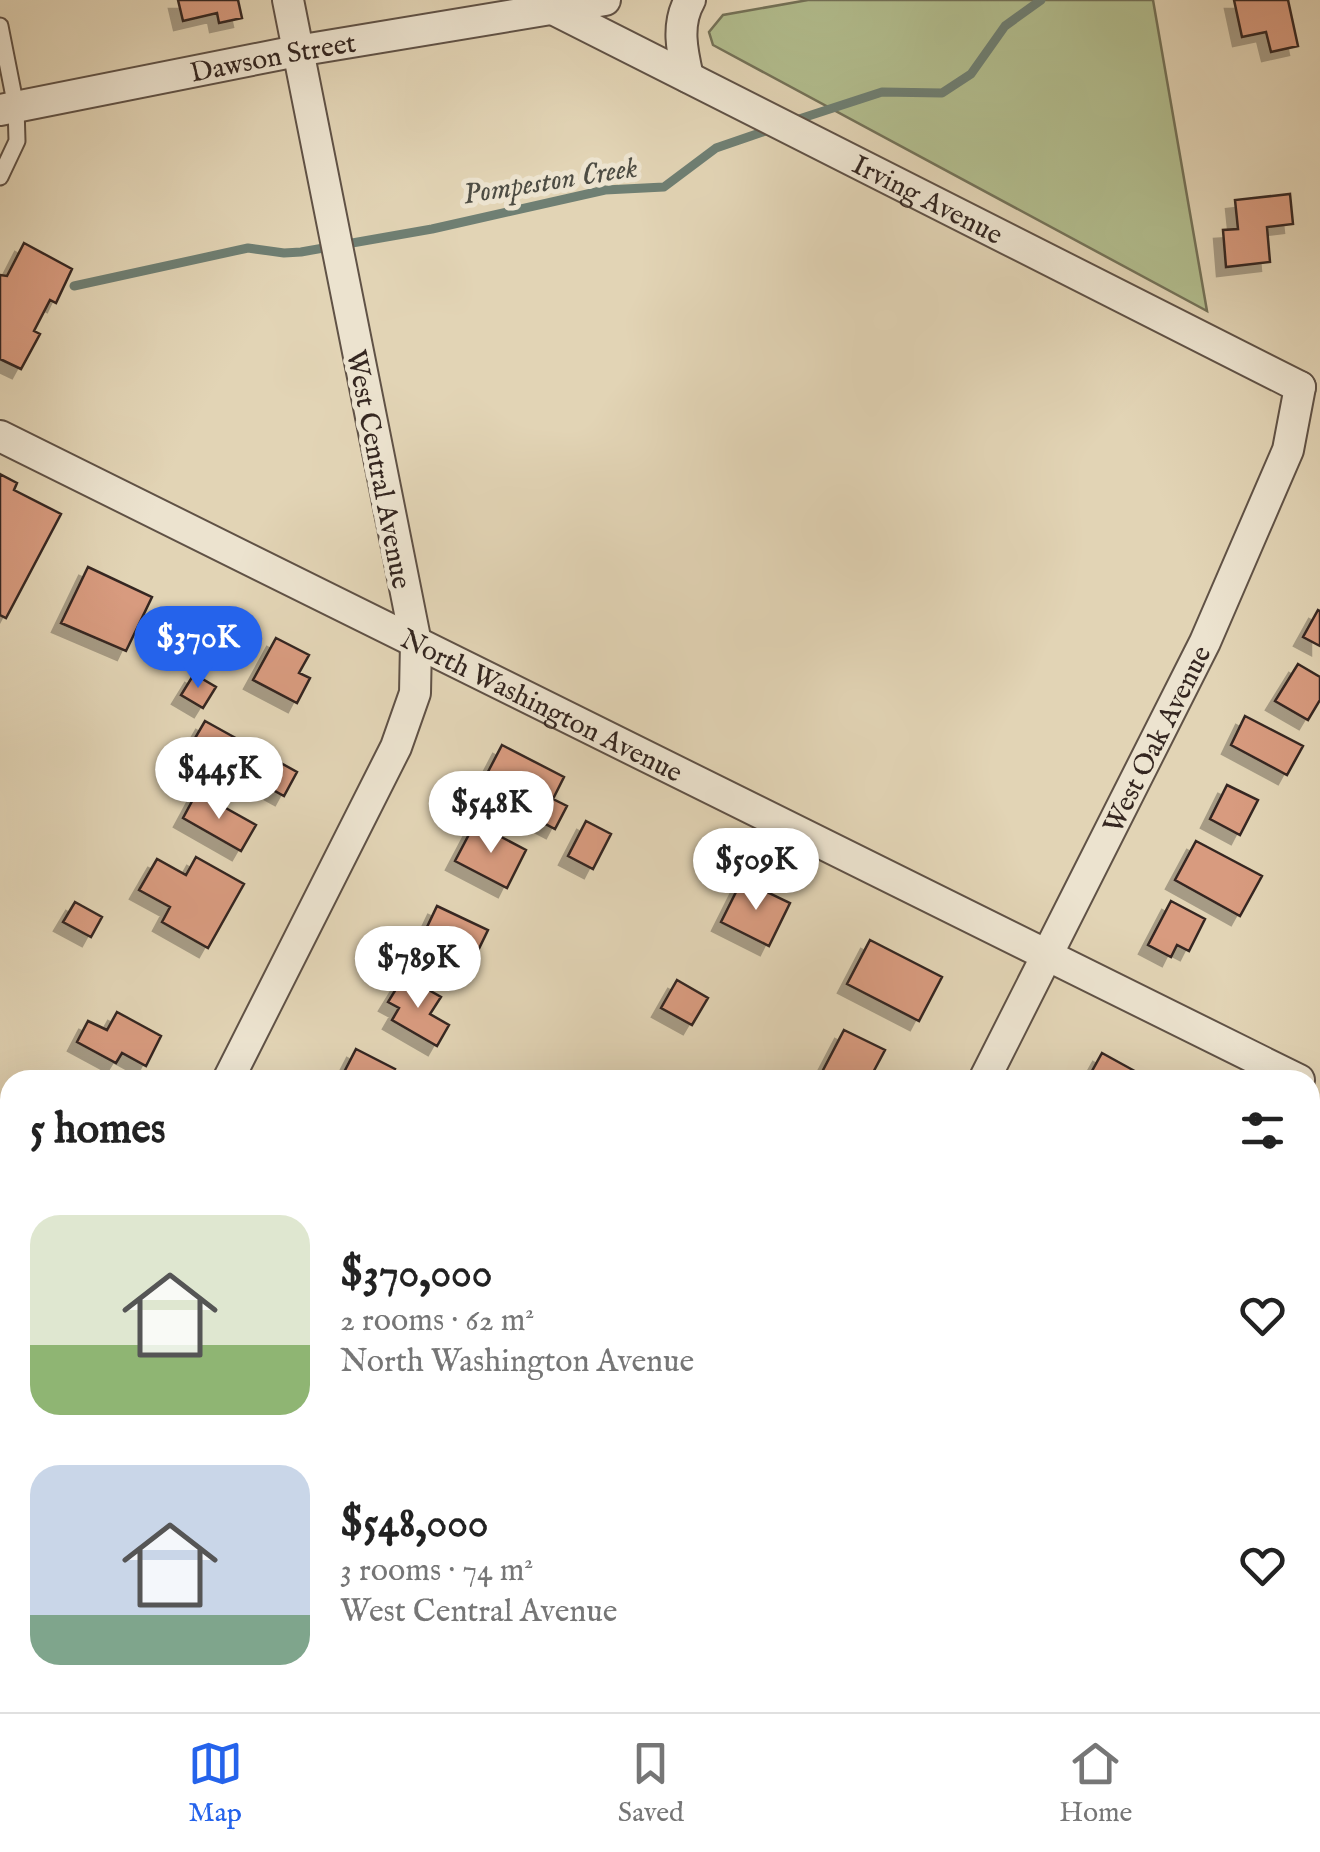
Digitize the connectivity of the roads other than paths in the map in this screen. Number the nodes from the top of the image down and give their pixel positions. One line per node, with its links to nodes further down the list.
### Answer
1 (288, 0): 6 (street, West Central Avenue)
2 (605, 0): 4 (street, Dawson Street)
3 (690, 0): 7 (street)
4 (555, 10): 6 (street, Dawson Street); 7 (street, Irving Avenue)
5 (0, 26): 8 (lane)
6 (297, 51): 8 (street, Dawson Street); 12 (street, West Central Avenue)
7 (688, 77): 10 (street, Irving Avenue)
8 (8, 108): 9 (lane)
9 (0, 176)
10 (1310, 378): 13 (street, West Oak Avenue)
11 (0, 436): 12 (street, North Washington Avenue)
12 (416, 643): 13 (street, North Washington Avenue); 14 (street, West Central Avenue)
13 (1047, 957): 15 (street, West Oak Avenue); 16 (street, North Washington Avenue)
14 (233, 1070)
15 (989, 1070)
16 (1279, 1070)

